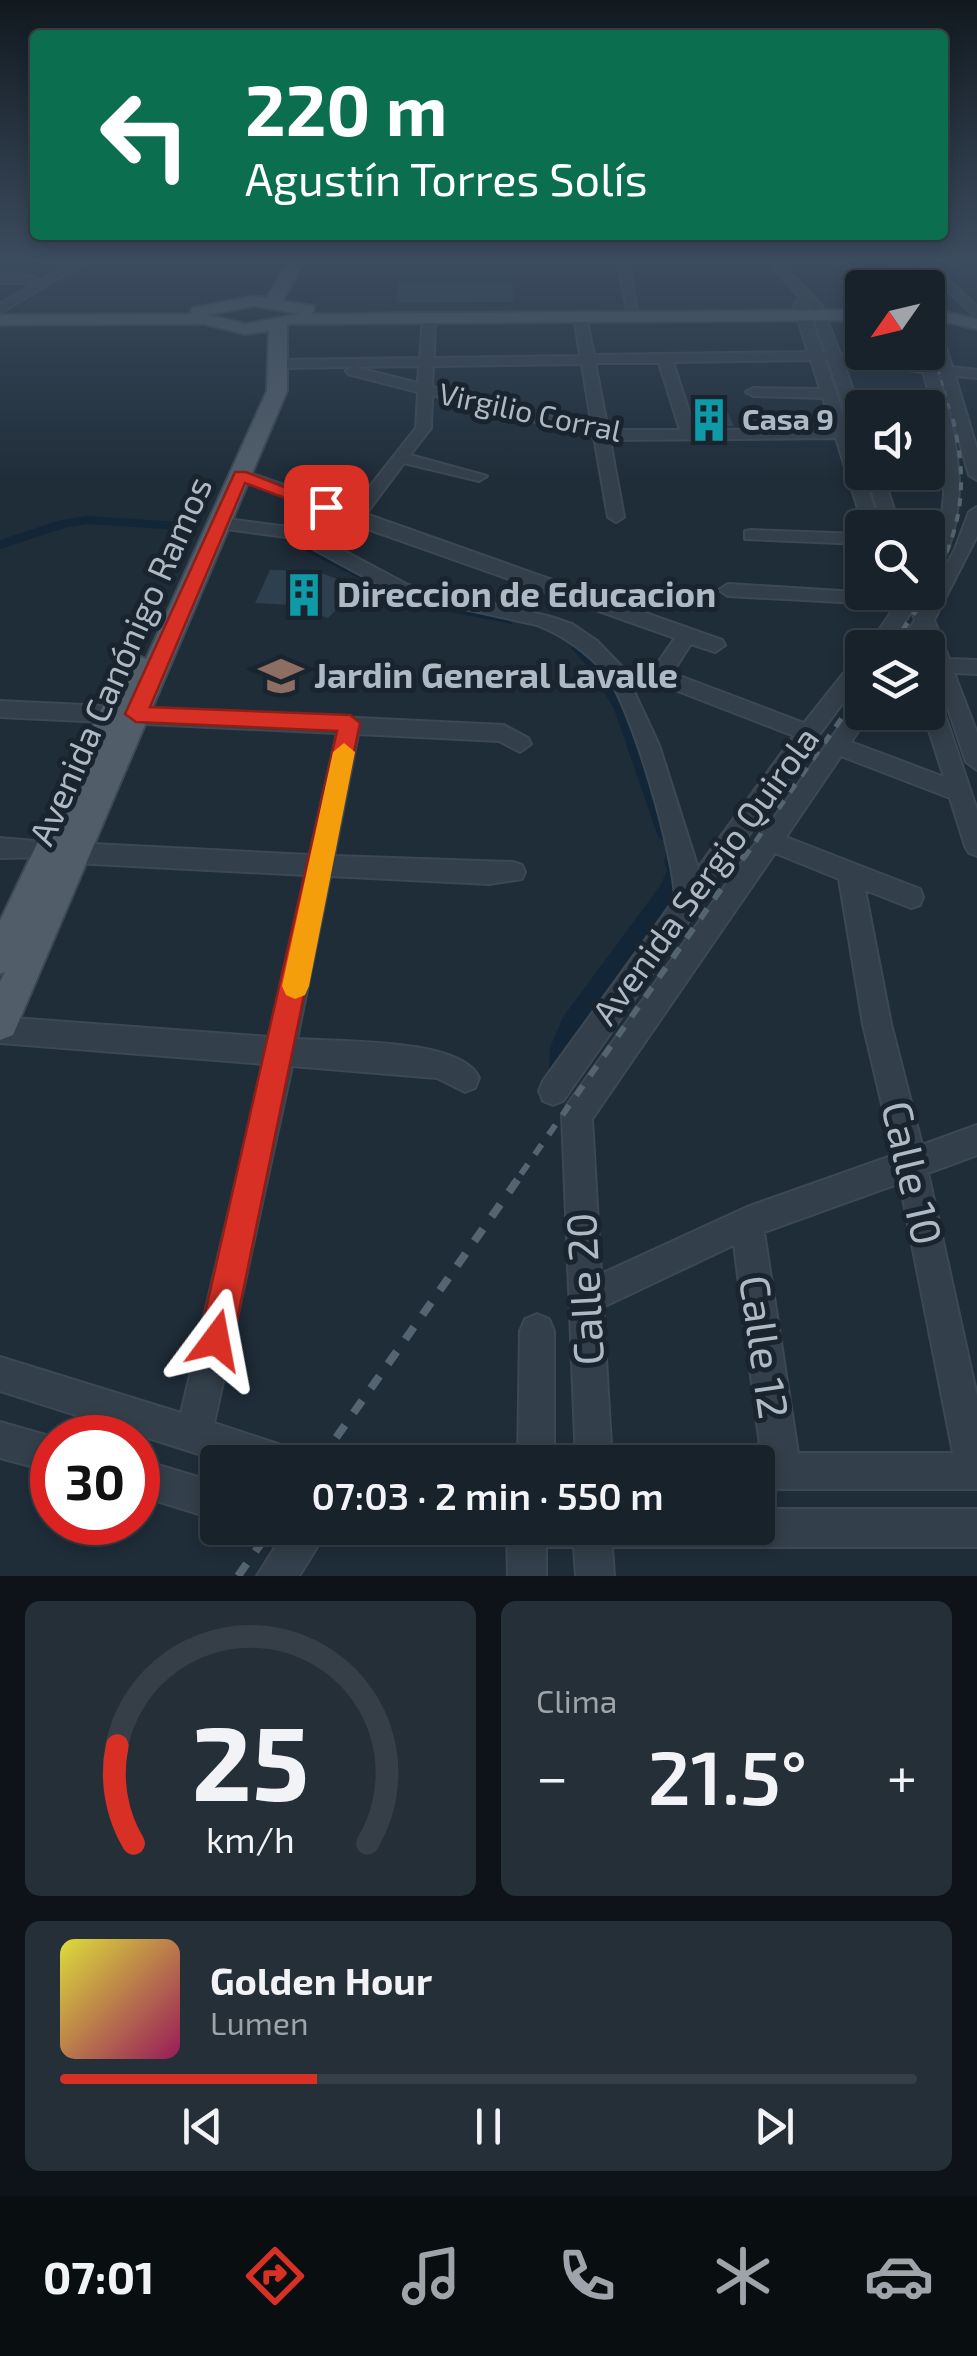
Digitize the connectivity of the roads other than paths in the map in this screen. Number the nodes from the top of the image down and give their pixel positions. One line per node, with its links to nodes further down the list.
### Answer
1 (267, 334): 52 (main road, Avenida Canónigo Ramos)
2 (277, 334): 13 (main road, Avenida Canónigo Ramos)
3 (428, 334): 12 (street)
4 (583, 334): 9 (street)
5 (818, 334): 6 (street)
6 (826, 357): 7 (street); 8 (street); 20 (street); 21 (street)
7 (665, 359): 9 (street); 25 (street)
8 (845, 359)
9 (587, 360): 12 (street); 24 (street)
10 (945, 362): 16 (street)
11 (320, 363): 12 (street); 13 (street); 18 (street, Virgilio Corral)
12 (427, 363): 18 (street)
13 (281, 364): 28 (main road, Avenida Canónigo Ramos)
14 (929, 370): 26 (street)
15 (945, 370): 16 (street)
16 (948, 370): 17 (street); 26 (street)
17 (977, 374)
18 (426, 390): 24 (street, Virgilio Corral); 27 (street)
19 (752, 392): 20 (street)
20 (829, 394): 22 (street)
21 (845, 398)
22 (842, 432): 23 (street, Virgilio Corral); 25 (street, Virgilio Corral); 31 (street)
23 (845, 432)
24 (604, 435): 25 (street, Virgilio Corral); 33 (street)
25 (688, 436)
26 (964, 441): 29 (street); 38 (street)
27 (402, 458): 30 (street); 34 (street)
28 (240, 475): 34 (street); 35 (main road, Avenida Canónigo Ramos)
29 (977, 475)
30 (479, 476)
31 (867, 510)
32 (977, 512): 42 (street)
33 (616, 517)
34 (354, 518): 45 (street)
35 (220, 524): 52 (main road, Avenida Canónigo Ramos); 69 (street)
36 (751, 535): 37 (street)
37 (845, 539)
38 (945, 542)
39 (728, 590): 40 (street)
40 (845, 595)
41 (917, 610): 42 (street)
42 (925, 620): 43 (street); 44 (street)
43 (919, 630)
44 (929, 630)
45 (687, 635): 46 (street); 56 (street)
46 (714, 644)
47 (945, 666): 48 (street)
48 (977, 668)
49 (945, 672): 59 (street)
50 (845, 686): 56 (street, Avenida Sergio Quirola)
51 (0, 709): 52 (street)
52 (125, 714): 53 (street); 64 (main road, Avenida Canónigo Ramos)
53 (350, 723): 57 (street); 65 (street)
54 (848, 730): 58 (street, Avenida Sergio Quirola)
55 (939, 730): 60 (street)
56 (808, 733): 69 (street, Avenida Sergio Quirola)
57 (520, 744)
58 (837, 746): 60 (street); 61 (street, Avenida Sergio Quirola)
59 (977, 762)
60 (959, 792): 62 (street)
61 (770, 841): 67 (street); 75 (street, Avenida Sergio Quirola)
62 (977, 846)
63 (0, 848): 64 (street)
64 (62, 852): 65 (street); 70 (main road, Avenida Canónigo Ramos); 71 (main road, Avenida Canónigo Ramos)
65 (321, 866): 66 (street); 72 (street)
66 (513, 872)
67 (850, 874): 68 (street); 77 (street, Calle 10)
68 (911, 897)
69 (688, 903): 74 (street, Avenida Sergio Quirola)
70 (0, 958)
71 (0, 1026): 72 (street)
72 (281, 1051): 73 (street); 82 (street)
73 (465, 1078)
74 (553, 1090)
75 (577, 1115): 79 (street, Calle 20)
76 (977, 1140): 77 (street)
77 (912, 1163): 78 (street); 90 (street, Calle 10)
78 (747, 1223): 79 (street); 87 (street, Calle 12)
79 (586, 1298): 86 (street, Calle 20)
80 (538, 1330): 85 (street)
81 (0, 1374): 82 (street)
82 (194, 1434): 84 (street)
83 (0, 1440): 88 (street)
84 (228, 1445)
85 (536, 1445)
86 (593, 1445)
87 (768, 1445)
88 (30, 1448)
89 (775, 1471): 90 (street)
90 (976, 1472)
91 (160, 1484): 92 (street)
92 (200, 1496)
93 (775, 1528): 94 (street)
94 (977, 1528)
95 (298, 1545): 98 (street)
96 (527, 1545): 99 (street)
97 (593, 1545): 100 (street)
98 (276, 1576)
99 (528, 1576)
100 (594, 1576)

